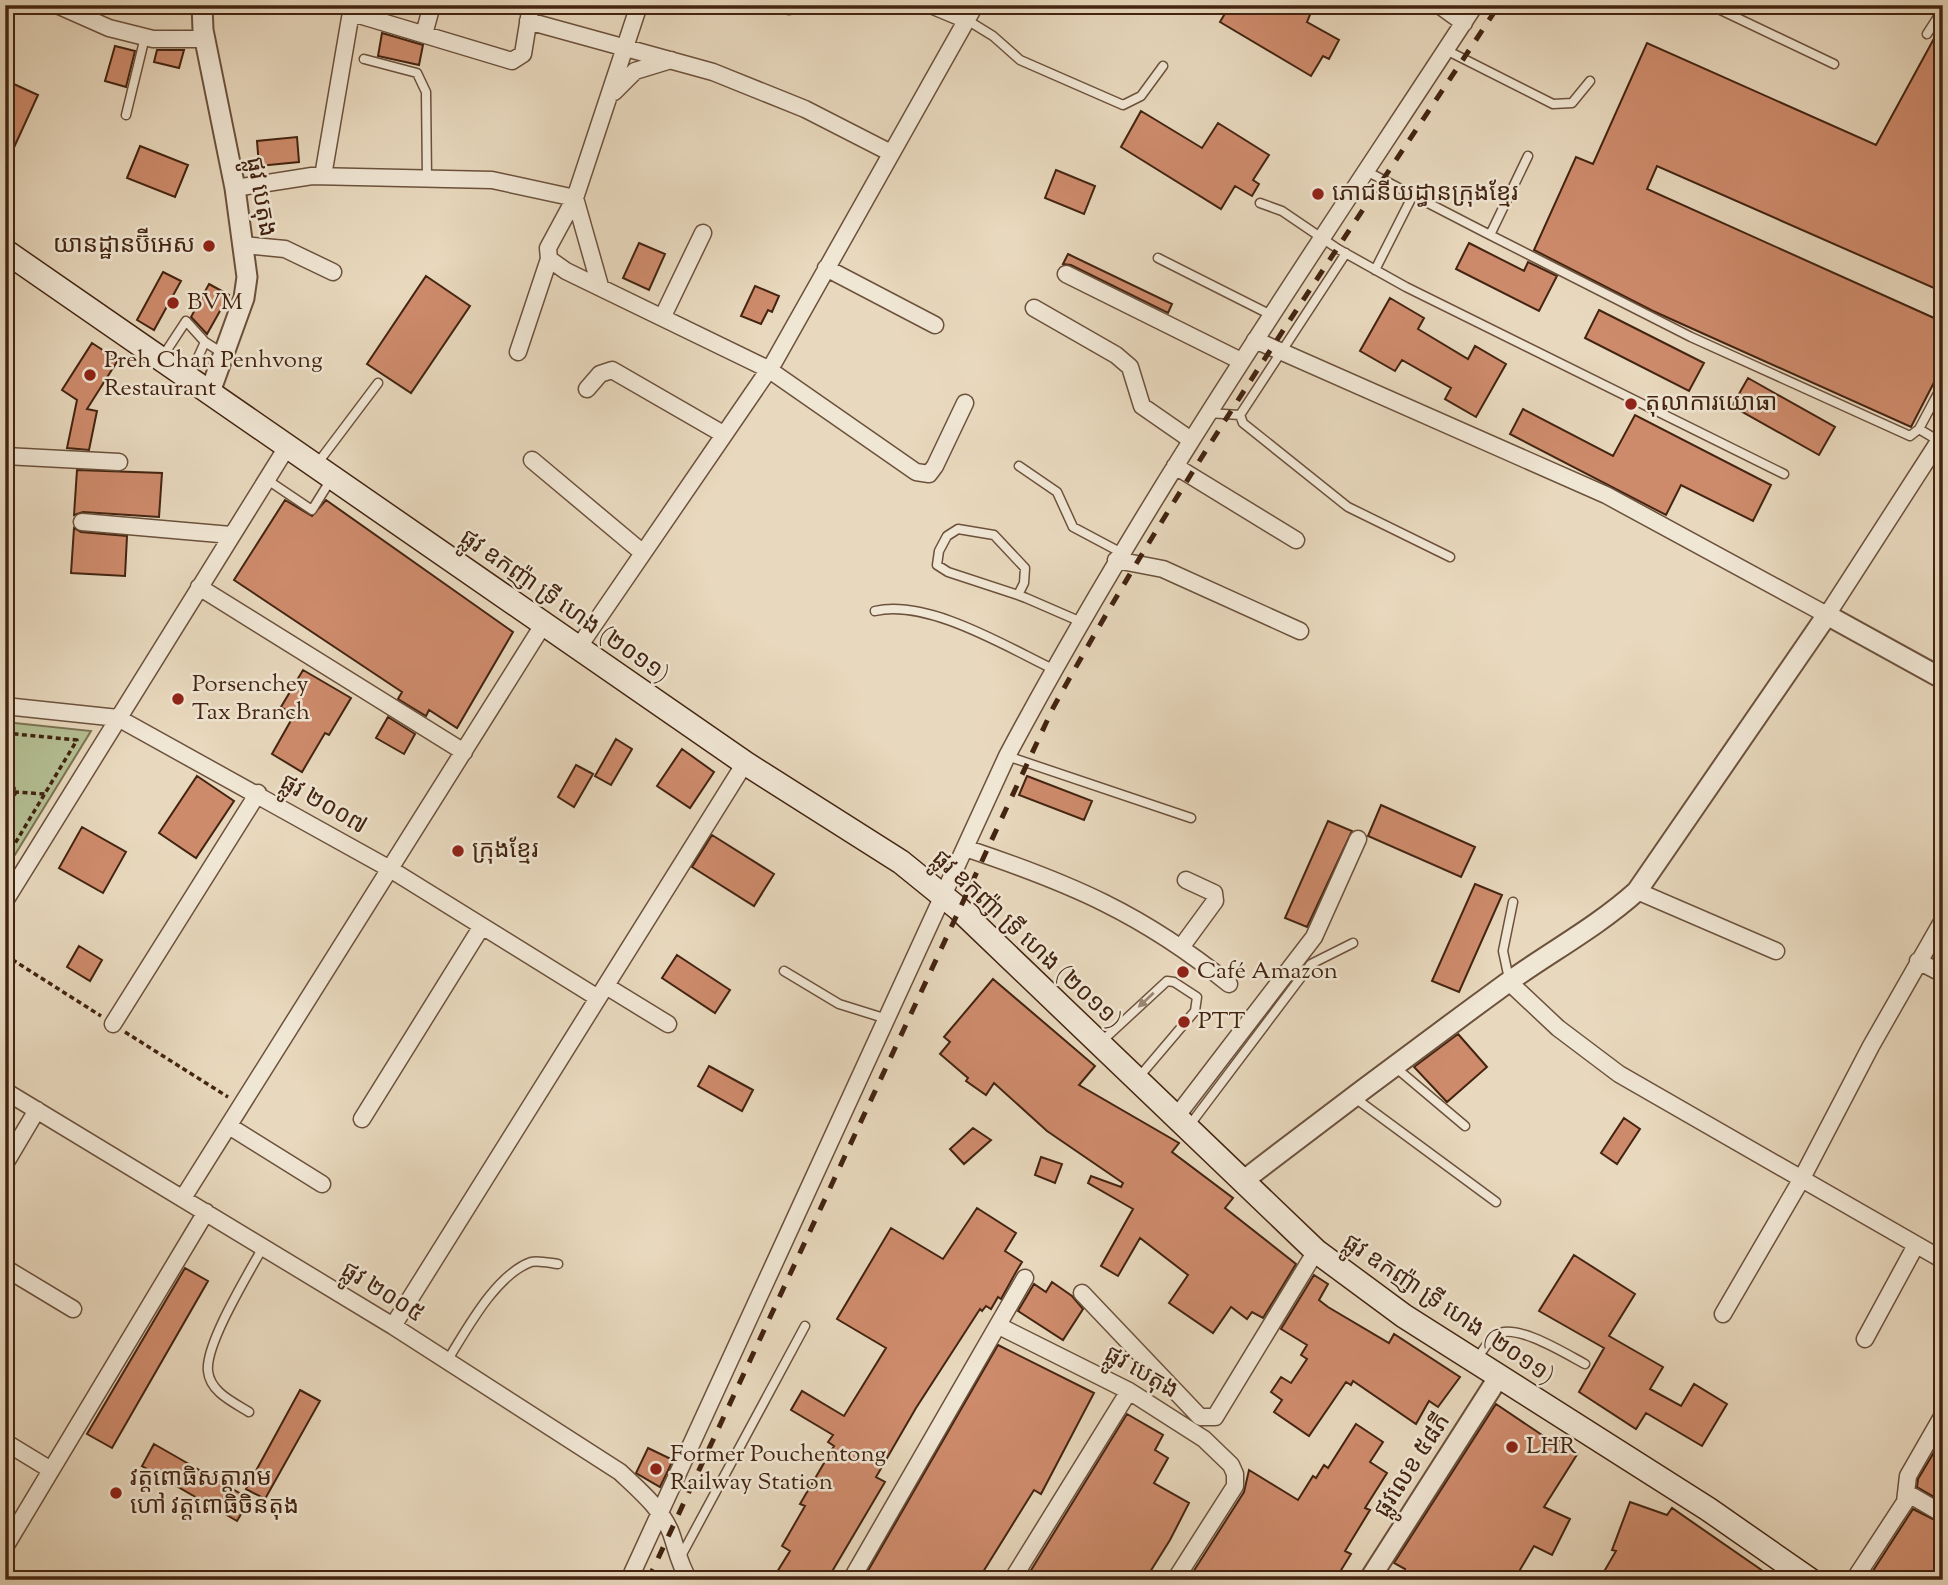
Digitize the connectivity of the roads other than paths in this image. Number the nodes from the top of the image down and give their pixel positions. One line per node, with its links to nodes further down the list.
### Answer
1 (57, 5): 16 (street)
2 (202, 5): 17 (street, ផ្លូវ បេតុង)
3 (432, 5): 14 (street)
4 (639, 5): 18 (street)
5 (931, 5): 12 (street)
6 (975, 5): 12 (street)
7 (1439, 5): 13 (street)
8 (1475, 5): 13 (street)
9 (1710, 5): 22 (lane)
10 (1943, 9): 15 (lane)
11 (529, 13): 14 (street); 18 (street)
12 (967, 20): 23 (lane); 27 (street)
13 (1464, 23): 19 (street)
14 (424, 34): 30 (street)
15 (1927, 34)
16 (145, 37): 17 (street); 26 (lane)
17 (205, 39): 32 (street, ផ្លូវ បេតុង)
18 (627, 47): 21 (street); 25 (street)
19 (1446, 50): 24 (lane); 29 (street)
20 (364, 59): 31 (lane)
21 (671, 60): 25 (street); 27 (street)
22 (1834, 64)
23 (1163, 66)
24 (1590, 81)
25 (610, 97): 34 (street)
26 (126, 115)
27 (891, 153): 44 (street)
28 (1528, 156): 37 (lane)
29 (1366, 171): 33 (lane); 38 (street)
30 (323, 176): 31 (street); 32 (street)
31 (428, 179): 34 (street)
32 (235, 188): 39 (street, ផ្លូវ បេតុង)
33 (1414, 193): 37 (lane); 45 (lane)
34 (575, 198): 43 (street); 48 (street)
35 (1260, 203): 38 (lane)
36 (703, 233): 51 (street)
37 (1490, 235): 69 (lane)
38 (1322, 239): 41 (lane); 50 (street)
39 (244, 245): 46 (street); 57 (street, ផ្លូវ បេតុង)
40 (5, 251): 58 (main road, ផ្លូវ ឧកញ៉ា ទ្រី ហេង (២០១១))
41 (1346, 253): 45 (lane); 55 (lane)
42 (1158, 258): 50 (lane)
43 (549, 259): 48 (street); 56 (street)
44 (826, 268): 52 (street); 60 (street)
45 (1375, 270): 80 (lane)
46 (333, 272)
47 (1066, 274): 59 (street)
48 (600, 286): 51 (street)
49 (1034, 308): 72 (street)
50 (1271, 315): 53 (street)
51 (663, 316): 60 (street)
52 (935, 325)
53 (1255, 340): 55 (street); 59 (street)
54 (205, 342): 57 (lane); 58 (lane); 61 (lane)
55 (1281, 350): 68 (lane); 91 (street)
56 (518, 352)
57 (224, 354): 65 (street, ផ្លូវ បេតុង)
58 (161, 358): 61 (main road, ផ្លូវ ឧកញ៉ា ទ្រី ហេង (២០១១))
59 (1241, 361): 67 (street)
60 (768, 369): 66 (street); 70 (street)
61 (189, 377): 65 (main road, ផ្លូវ ឧកញ៉ា ទ្រី ហេង (២០១១))
62 (378, 383): 79 (lane)
63 (1943, 384): 69 (lane)
64 (587, 389): 70 (street)
65 (209, 392): 73 (main road, ផ្លូវ ឧកញ៉ា ទ្រី ហេង (២០១១))
66 (965, 403)
67 (1208, 413): 68 (lane); 72 (street)
68 (1240, 415): 87 (lane)
69 (1919, 429): 71 (lane)
70 (723, 435): 85 (street)
71 (1941, 438): 91 (street)
72 (1191, 440): 78 (street)
73 (287, 447): 79 (main road, ផ្លូវ ឧកញ៉ា ទ្រី ហេង (២០១១)); 81 (street)
74 (5, 456): 76 (street)
75 (532, 460): 85 (street)
76 (119, 462)
77 (1019, 466): 86 (lane)
78 (1175, 466): 84 (street); 86 (street)
79 (323, 472): 81 (lane); 93 (main road, ផ្លូវ ឧកញ៉ា ទ្រី ហេង (២០១១))
80 (1784, 474)
81 (266, 479): 83 (street)
82 (82, 522): 83 (street)
83 (231, 535): 88 (street)
84 (1296, 540)
85 (643, 553): 95 (street)
86 (1118, 556): 92 (street); 94 (street)
87 (1450, 557)
88 (199, 587): 99 (street); 100 (street)
89 (1018, 595): 89 (lane); 92 (lane)
90 (875, 611): 96 (lane)
91 (1828, 615): 97 (street); 109 (street)
92 (1079, 621): 96 (street)
93 (543, 625): 95 (main road, ផ្លូវ ឧកញ៉ា ទ្រី ហេង (២០១១)); 100 (street)
94 (1300, 631)
95 (578, 648): 102 (main road, ផ្លូវ ឧកញ៉ា ទ្រី ហេង (២០១១))
96 (1054, 669): 101 (street)
97 (1943, 680)
98 (5, 706): 99 (street, ផ្លូវ ២០០៧)
99 (118, 718): 103 (street, ផ្លូវ ២០០៧); 111 (street)
100 (464, 752): 107 (street)
101 (1007, 756): 104 (lane); 106 (street)
102 (745, 763): 110 (main road, ផ្លូវ ឧកញ៉ា ទ្រី ហេង (២០១១)); 123 (street)
103 (258, 793): 107 (street, ផ្លូវ ២០០៧); 125 (street)
104 (1191, 818)
105 (1358, 839): 134 (street)
106 (965, 848): 110 (street); 116 (street)
107 (390, 870): 114 (street, ផ្លូវ ២០០៧); 135 (street)
108 (1186, 880): 116 (street)
109 (1637, 891): 117 (street); 121 (street)
110 (944, 895): 124 (street); 127 (main road, ផ្លូវ ឧកញ៉ា ទ្រី ហេង (២០១១))
111 (5, 901)
112 (1513, 902): 121 (lane)
113 (1943, 920): 118 (street)
114 (482, 926): 123 (street, ផ្លូវ ២០០៧); 133 (street)
115 (1353, 943): 134 (lane)
116 (1182, 946): 122 (street)
117 (1776, 951)
118 (1918, 961): 120 (street); 138 (street)
119 (784, 971): 124 (lane)
120 (1943, 974)
121 (1510, 982): 128 (street); 138 (street)
122 (1229, 984)
123 (602, 992): 126 (street, ផ្លូវ ២០០៧); 154 (street)
124 (887, 1019): 169 (street)
125 (113, 1024)
126 (668, 1024)
127 (1100, 1044): 129 (main road, ផ្លូវ ឧកញ៉ា ទ្រី ហេង (២០១១)); 129 (lane, one-way to 127)
128 (1394, 1066): 131 (street); 136 (lane)
129 (1137, 1079): 134 (main road, ផ្លូវ ឧកញ៉ា ទ្រី ហេង (២០១១))
130 (5, 1091): 132 (street, ផ្លូវ ២០០៥)
131 (1352, 1096): 139 (street); 142 (lane)
132 (37, 1110): 137 (street); 141 (street, ផ្លូវ ២០០៥)
133 (362, 1119)
134 (1182, 1122): 139 (main road, ផ្លូវ ឧកញ៉ា ទ្រី ហេង (២០១១))
135 (229, 1126): 140 (street); 141 (street)
136 (1465, 1126)
137 (5, 1164)
138 (1801, 1180): 144 (street); 153 (street)
139 (1243, 1181): 146 (main road, ផ្លូវ ឧកញ៉ា ទ្រី ហេង (២០១១))
140 (322, 1184)
141 (183, 1198): 143 (street, ផ្លូវ ២០០៥)
142 (1496, 1202)
143 (206, 1212): 145 (street, ផ្លូវ ២០០៥); 166 (street)
144 (1916, 1245): 147 (street); 157 (street)
145 (263, 1247): 154 (street, ផ្លូវ ២០០៥); 163 (lane)
146 (1316, 1251): 151 (street); 159 (main road, ផ្លូវ ឧកញ៉ា ទ្រី ហេង (២០១១))
147 (1943, 1260)
148 (558, 1264): 158 (lane)
149 (5, 1268): 152 (street)
150 (1025, 1278): 156 (street)
151 (1082, 1293)
152 (73, 1310)
153 (1723, 1314)
154 (393, 1326): 158 (street, ផ្លូវ ២០០៥)
155 (804, 1326): 171 (lane)
156 (999, 1326): 162 (street, ផ្លូវ បេតុង); 175 (street)
157 (1865, 1339)
158 (447, 1361): 169 (street, ផ្លូវ ២០០៥)
159 (1474, 1362): 160 (lane); 161 (main road, ផ្លូវ ឧកញ៉ា ទ្រី ហេង (២០១១))
160 (1585, 1364)
161 (1498, 1378): 172 (main road, ផ្លូវ ឧកញ៉ា ទ្រី ហេង (២០១១)); 178 (street, ផ្លូវលេខ ៥៨ភី)
162 (1129, 1391): 176 (street); 177 (street, ផ្លូវ បេតុង)
163 (249, 1412)
164 (1943, 1415): 167 (street)
165 (5, 1442): 166 (street)
166 (51, 1470): 170 (street)
167 (1907, 1493): 168 (street); 179 (street)
168 (1943, 1514)
169 (659, 1515): 171 (street, ផ្លូវ ២០០៥); 173 (street)
170 (5, 1547)
171 (678, 1563): 174 (street, ផ្លូវ ២០០៥)
172 (1805, 1578)
173 (629, 1580)
174 (689, 1580)
175 (851, 1580)
176 (1013, 1580)
177 (1175, 1580)
178 (1369, 1580)
179 (1854, 1580)

